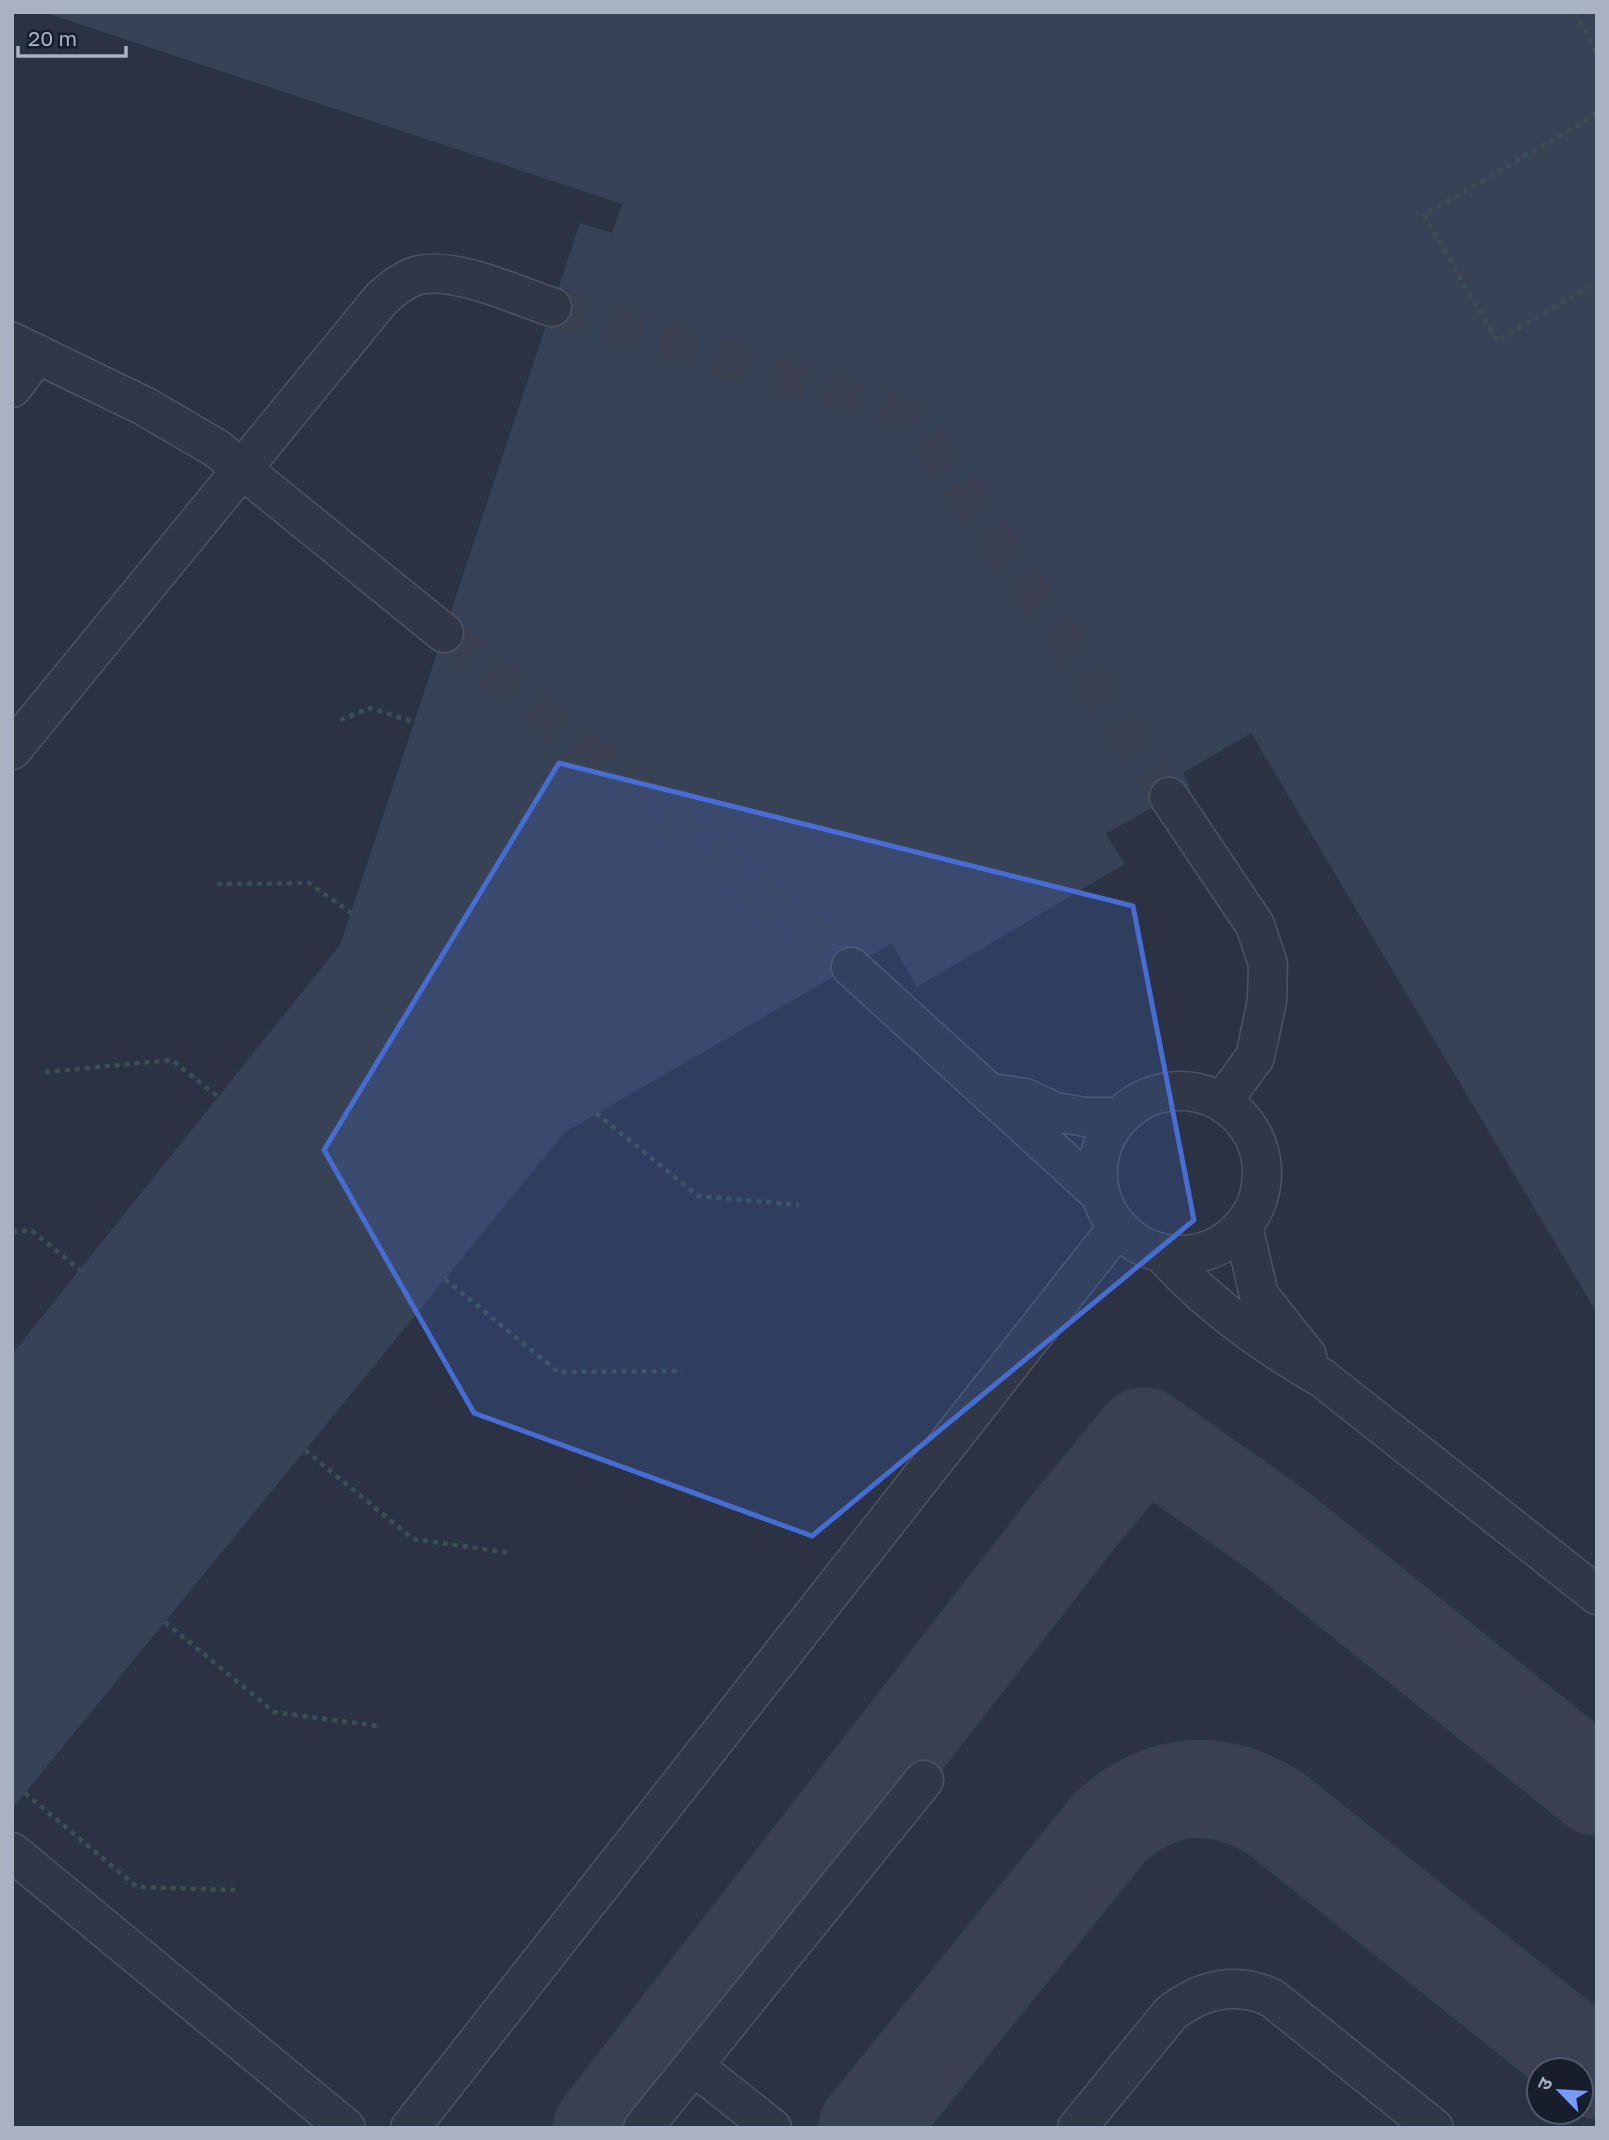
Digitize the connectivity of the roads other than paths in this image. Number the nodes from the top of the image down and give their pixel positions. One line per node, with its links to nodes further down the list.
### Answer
1 (552, 307): 4 (lane)
2 (25, 348): 3 (lane); 4 (lane)
3 (12, 388)
4 (243, 468): 5 (lane); 6 (lane)
5 (444, 633)
6 (12, 750)
7 (1169, 797): 10 (lane)
8 (851, 967): 9 (lane)
9 (986, 1093): 11 (lane); 12 (lane)
10 (1222, 1102): 11 (lane); 13 (lane)
11 (1120, 1117): 12 (lane)
12 (1100, 1194): 14 (lane)
13 (1243, 1226): 15 (lane); 16 (lane)
14 (1118, 1227): 15 (lane); 22 (lane)
15 (1162, 1253): 16 (lane)
16 (1322, 1378): 17 (lane)
17 (1597, 1595)
18 (924, 1780): 20 (lane)
19 (12, 1852): 21 (lane)
20 (694, 2066): 23 (lane); 24 (lane)
21 (346, 2128)
22 (410, 2128)
23 (643, 2128)
24 (772, 2128)
25 (1077, 2128): 26 (lane)
26 (1434, 2128)

